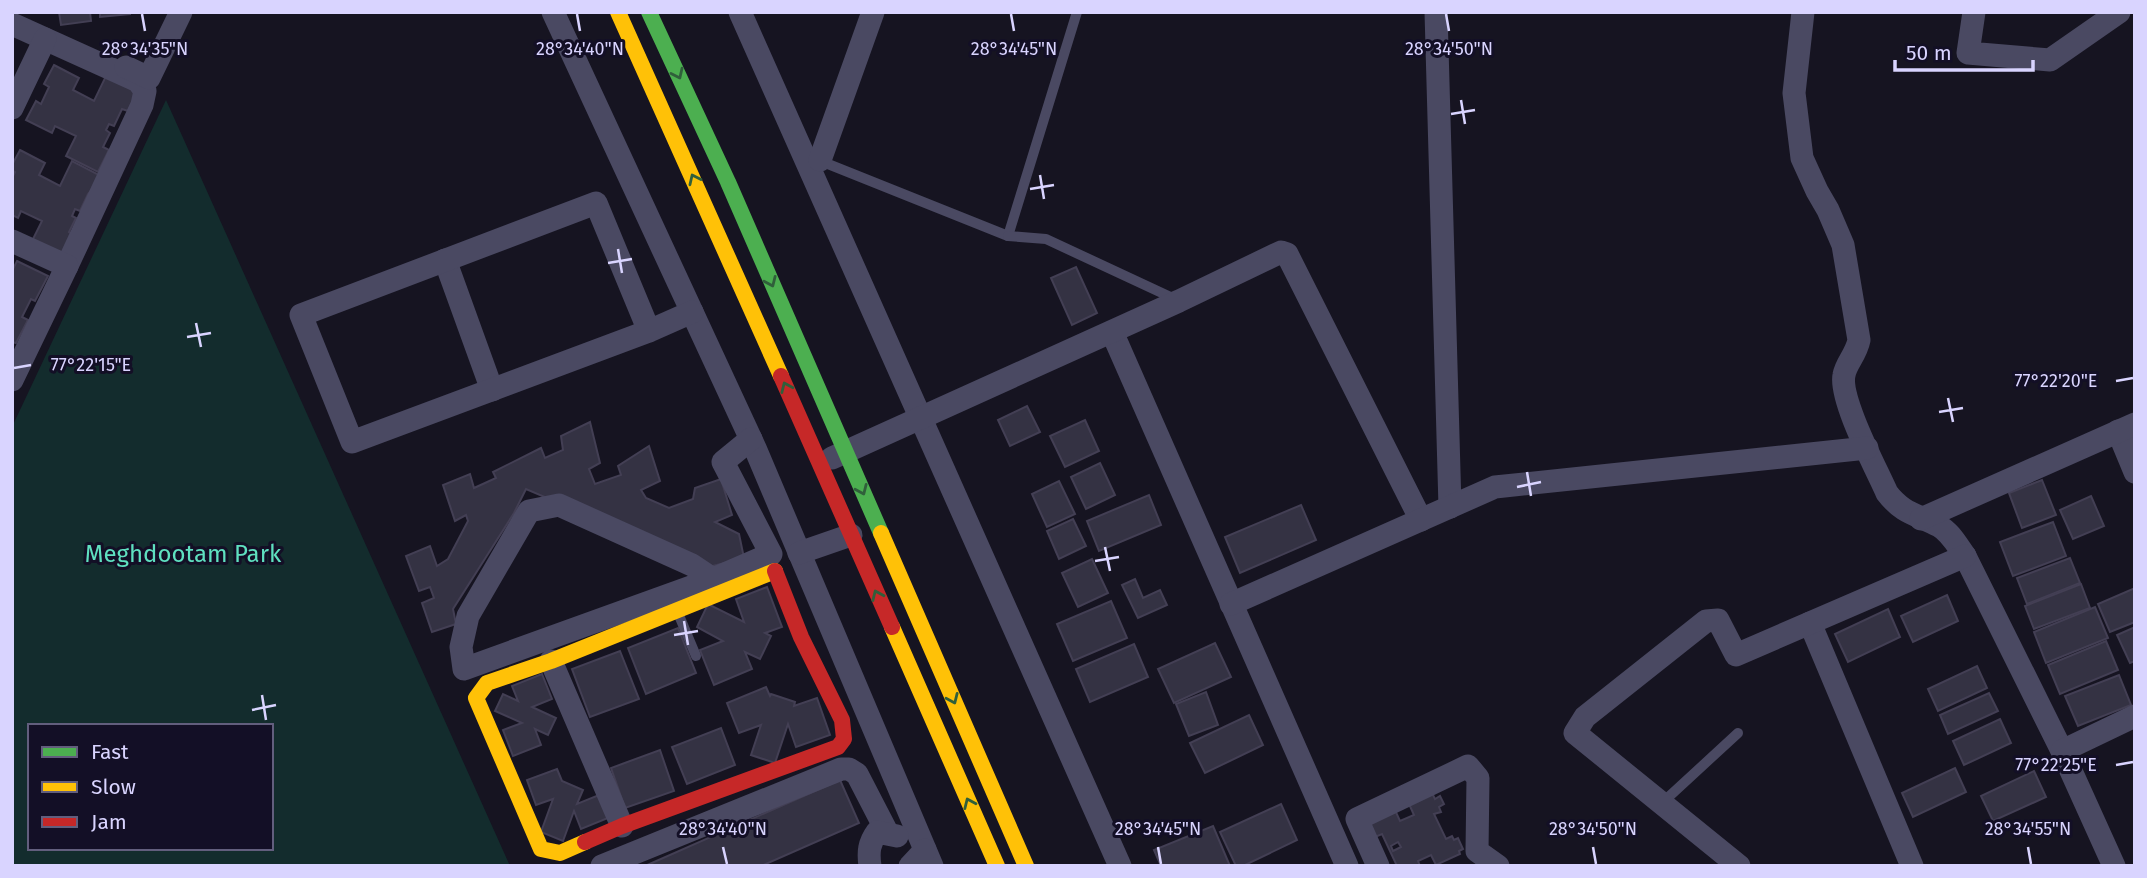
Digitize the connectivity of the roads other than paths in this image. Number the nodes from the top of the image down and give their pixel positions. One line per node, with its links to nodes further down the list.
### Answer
1 (12, 12): 2 (street)
2 (181, 12)
3 (553, 12): 22 (street)
4 (618, 12): 33 (street, one-way to 4)
5 (649, 12): 32 (street, one-way to 32)
6 (740, 12): 16 (street)
7 (873, 12): 16 (street)
8 (1077, 12): 17 (lane)
9 (1436, 12): 35 (street)
10 (1803, 12): 31 (street)
11 (1974, 12): 12 (street)
12 (2119, 12)
13 (12, 24): 14 (street)
14 (45, 39): 15 (street); 20 (street)
15 (12, 108)
16 (812, 157): 17 (lane); 28 (street)
17 (1008, 236): 21 (lane)
18 (12, 241): 20 (street)
19 (445, 260): 23 (street); 27 (street); 27 (street)
20 (67, 266): 25 (street)
21 (1179, 301): 24 (street); 37 (street)
22 (692, 312): 23 (street); 30 (street)
23 (649, 331): 27 (street)
24 (1112, 332): 28 (street); 42 (street)
25 (18, 355): 26 (street)
26 (12, 380)
27 (492, 390)
28 (921, 418): 32 (street); 64 (street)
29 (2126, 428): 34 (street); 36 (street)
30 (751, 439): 39 (street); 41 (street)
31 (1867, 448): 35 (street); 36 (street)
32 (845, 452): 33 (street); 63 (street, one-way to 63)
33 (819, 463): 38 (street)
34 (2135, 472)
35 (1450, 507): 37 (street)
36 (1921, 519): 40 (street)
37 (1420, 520): 42 (street)
38 (851, 535): 39 (street); 62 (street, one-way to 38)
39 (799, 553): 44 (street)
40 (1965, 556): 45 (street); 53 (street)
41 (713, 579): 41 (street)
42 (1231, 604): 57 (street)
43 (677, 610): 46 (street); 47 (lane); 48 (street)
44 (829, 623): 46 (street); 49 (street)
45 (1810, 623): 54 (street); 69 (street)
46 (801, 637): 50 (street)
47 (696, 656)
48 (551, 661): 56 (street); 56 (street)
49 (846, 664): 50 (street); 59 (street)
50 (820, 676): 56 (street)
51 (2135, 716): 53 (street)
52 (1738, 733): 54 (lane)
53 (2062, 751): 70 (street)
54 (1662, 803): 68 (street)
55 (1357, 819): 57 (street); 66 (street); 67 (street)
56 (622, 826)
57 (1331, 831): 65 (street)
58 (887, 832): 59 (street); 60 (street); 61 (street)
59 (922, 855)
60 (602, 866)
61 (870, 866)
62 (996, 866)
63 (1026, 866)
64 (1120, 866)
65 (1347, 866)
66 (1378, 866)
67 (1498, 866)
68 (1739, 866)
69 (1912, 866)
70 (2114, 866)

